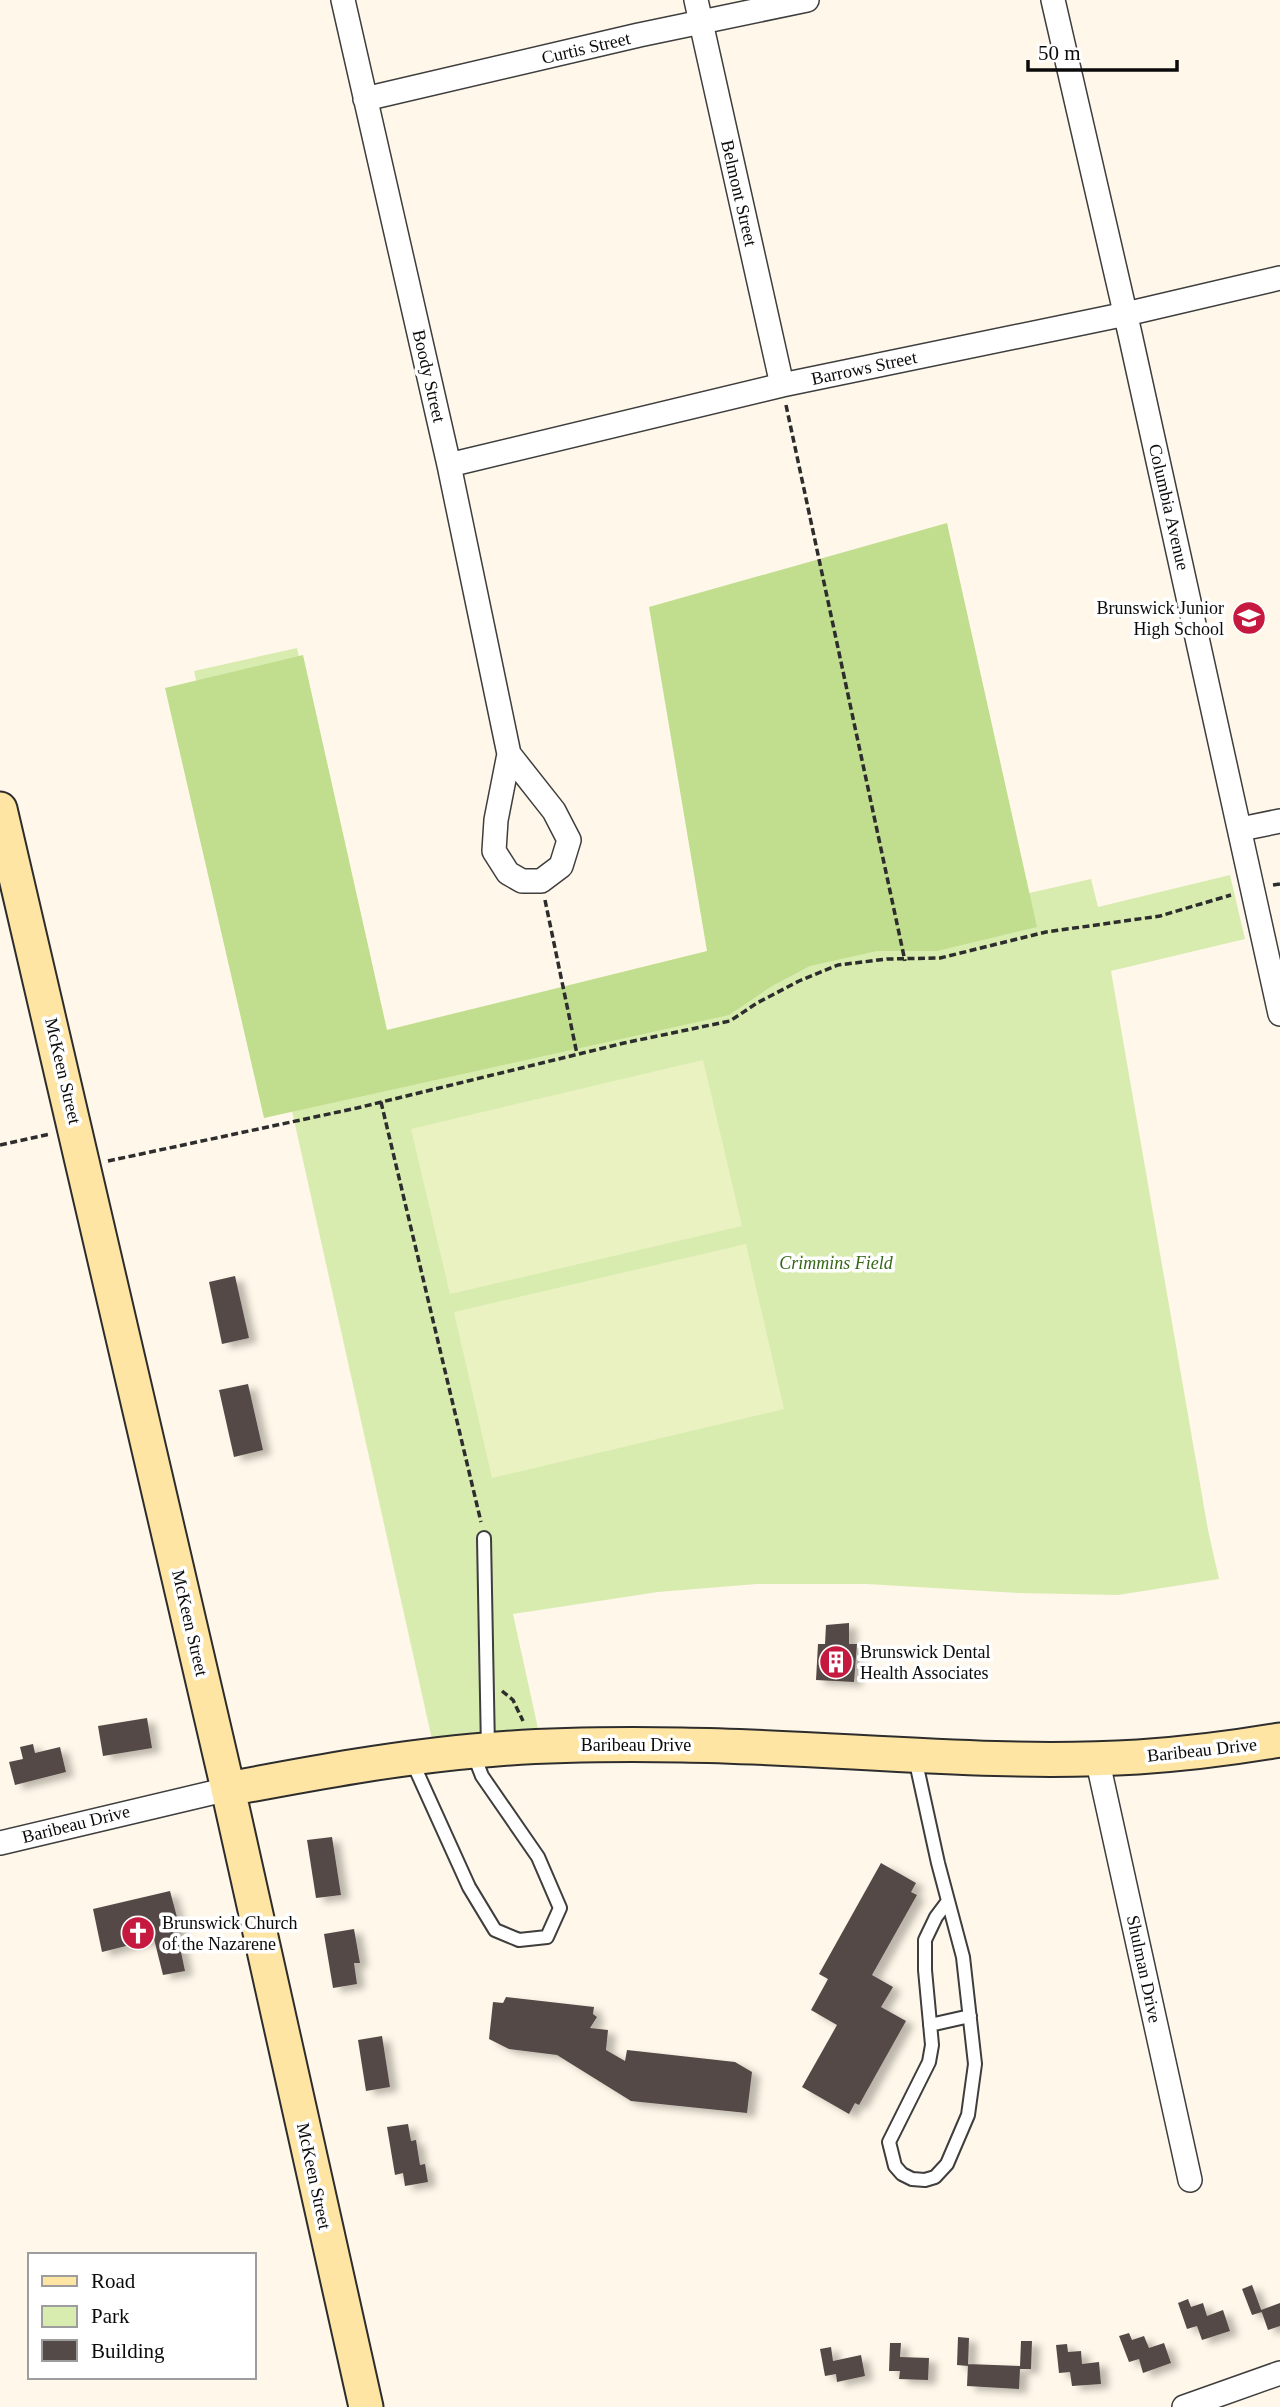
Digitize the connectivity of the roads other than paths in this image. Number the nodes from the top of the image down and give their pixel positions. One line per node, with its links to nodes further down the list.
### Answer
1 (343, 0): 5 (street, Boody Street)
2 (807, 0): 4 (street, Curtis Street)
3 (1053, 0): 7 (street, Columbia Avenue)
4 (698, 11): 5 (street, Curtis Street); 8 (street, Belmont Street)
5 (365, 99): 9 (street, Boody Street)
6 (1280, 278): 7 (street, Barrows Street)
7 (1126, 314): 8 (street, Barrows Street); 14 (street, Columbia Avenue)
8 (782, 386): 9 (street, Barrows Street)
9 (449, 465): 10 (street, Boody Street)
10 (509, 754): 10 (street, Boody Street)
11 (0, 787): 15 (street, McKeen Street)
12 (0, 809): 15 (street, McKeen Street)
13 (1280, 821): 14 (street)
14 (1241, 829): 16 (street, Columbia Avenue)
15 (9, 841): 23 (street, McKeen Street)
16 (1280, 1014)
17 (484, 1538): 19 (lane)
18 (1280, 1740): 21 (street, Baribeau Drive)
19 (480, 1750): 20 (street, Baribeau Drive); 22 (street, Baribeau Drive); 22 (lane)
20 (914, 1754): 21 (street, Baribeau Drive); 25 (lane)
21 (1097, 1758): 28 (street, Shulman Drive)
22 (411, 1759): 23 (street, Baribeau Drive)
23 (229, 1789): 24 (street, Baribeau Drive); 30 (street, McKeen Street)
24 (0, 1843)
25 (948, 1901): 26 (lane); 27 (lane)
26 (970, 2016): 27 (lane); 27 (lane)
27 (930, 2025)
28 (1191, 2180)
29 (1280, 2373): 31 (street)
30 (366, 2407)
31 (1184, 2407)

